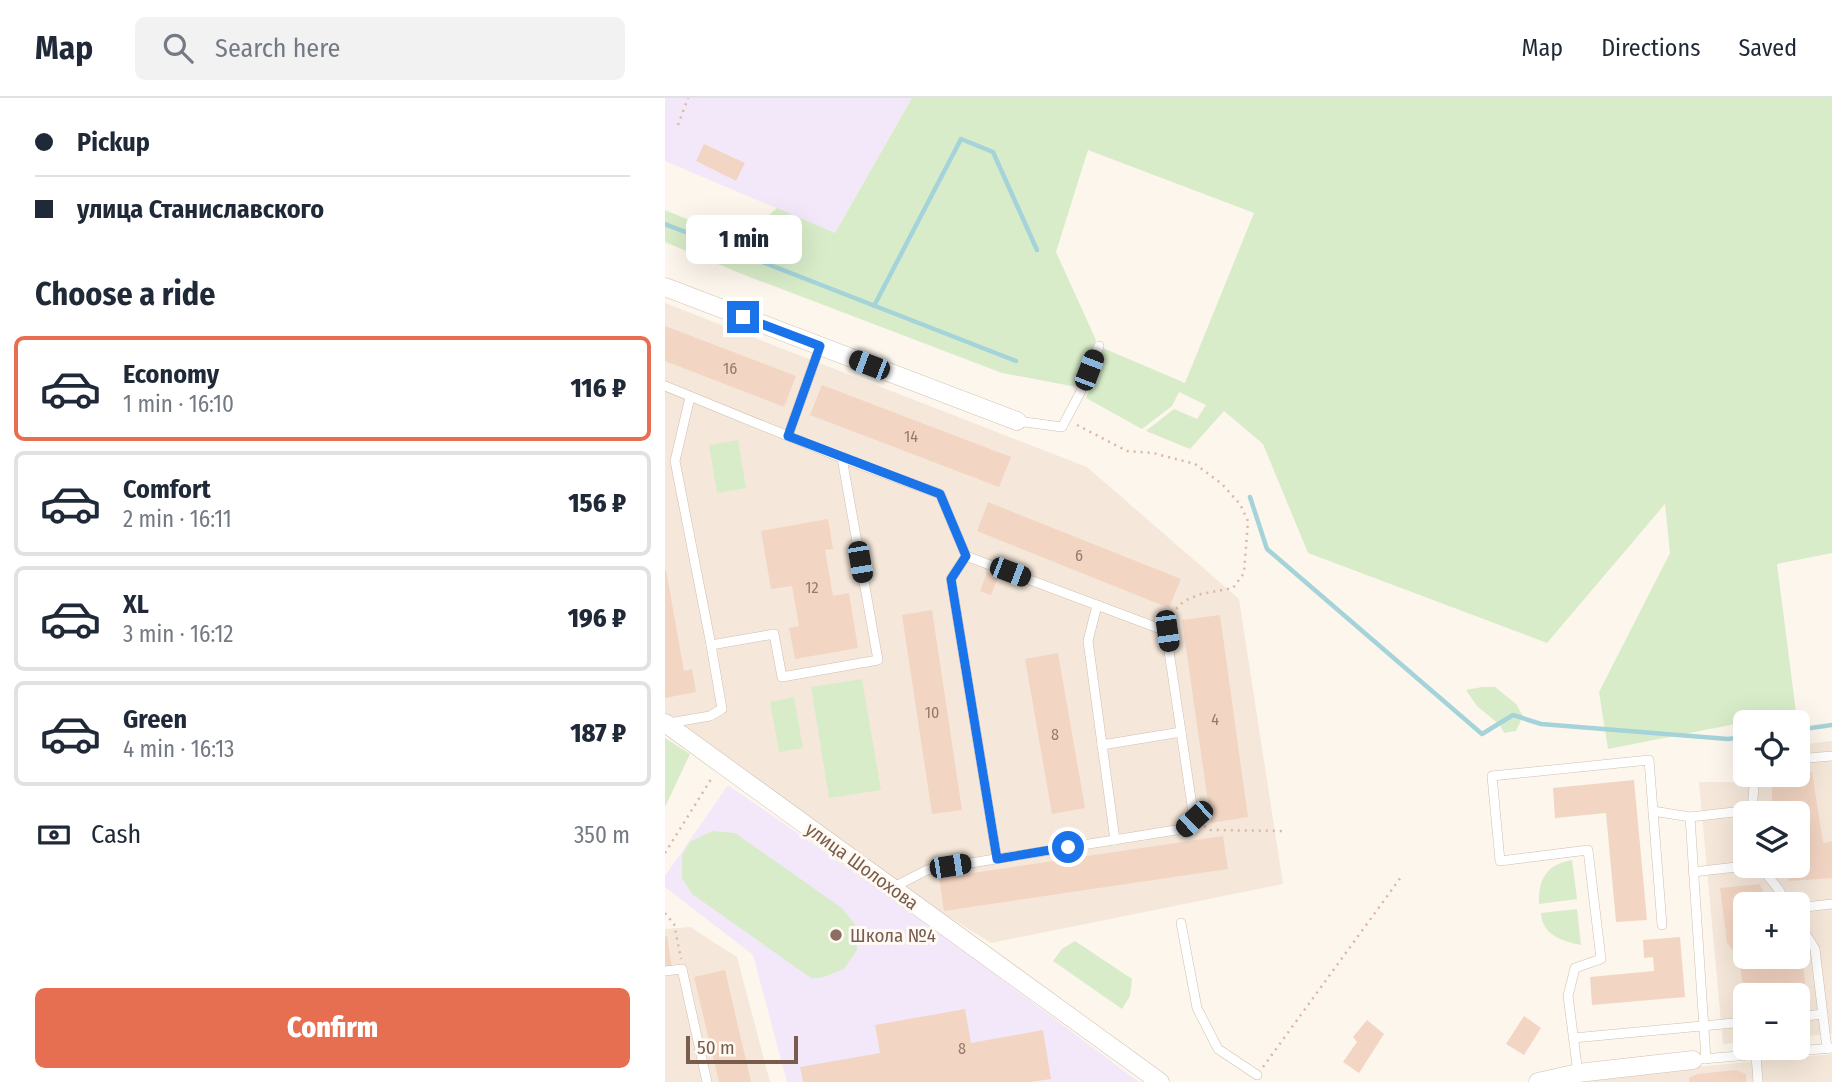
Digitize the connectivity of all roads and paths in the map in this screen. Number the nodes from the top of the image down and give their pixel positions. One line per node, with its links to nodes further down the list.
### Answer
1 (688, 98): 2 (path)
2 (678, 125)
3 (665, 287): 4 (street)
4 (820, 346): 9 (street); 10 (lane)
5 (1099, 346): 8 (lane)
6 (665, 386): 7 (lane)
7 (690, 397): 10 (lane); 15 (lane)
8 (1066, 419): 9 (lane); 14 (path)
9 (1017, 421)
10 (788, 436): 11 (lane)
11 (842, 458): 12 (lane); 15 (lane)
12 (966, 556): 13 (lane); 29 (lane)
13 (1097, 605): 14 (lane); 18 (lane)
14 (1157, 628): 17 (lane)
15 (712, 645): 16 (lane)
16 (665, 723): 34 (street, улица Шолохова)
17 (1181, 732): 18 (lane); 25 (lane)
18 (1102, 745): 27 (lane)
19 (1832, 756): 20 (lane)
20 (1810, 758)
21 (715, 773): 28 (path)
22 (1653, 811): 24 (lane); 42 (lane); 52 (lane)
23 (1733, 814): 24 (lane)
24 (1690, 817): 31 (lane)
25 (1194, 819): 26 (path); 27 (lane)
26 (1283, 831)
27 (1115, 840): 29 (lane)
28 (665, 853)
29 (997, 859): 34 (lane)
30 (1733, 867): 31 (lane)
31 (1693, 872): 51 (lane)
32 (1401, 877): 59 (path)
33 (1770, 878): 35 (lane)
34 (892, 888): 61 (street, улица Шолохова)
35 (1780, 892)
36 (1832, 904): 37 (lane)
37 (1810, 907)
38 (665, 913): 41 (path)
39 (665, 923): 41 (path)
40 (1181, 923): 59 (lane)
41 (674, 924): 44 (path)
42 (1662, 925)
43 (1810, 941): 46 (lane)
44 (682, 969): 45 (lane); 60 (lane)
45 (665, 971)
46 (1821, 1003): 47 (lane); 48 (lane)
47 (1832, 1003)
48 (1822, 1014): 49 (lane); 53 (lane)
49 (1810, 1015)
50 (1733, 1023): 51 (lane)
51 (1704, 1026): 52 (lane); 56 (lane)
52 (1573, 1038): 58 (lane)
53 (1829, 1049): 54 (lane)
54 (1810, 1050)
55 (1733, 1056): 56 (lane)
56 (1700, 1060): 58 (street)
57 (1756, 1060): 63 (lane)
58 (1578, 1073): 62 (street)
59 (1257, 1075)
60 (707, 1082)
61 (1160, 1082)
62 (1538, 1082)
63 (1758, 1082)

